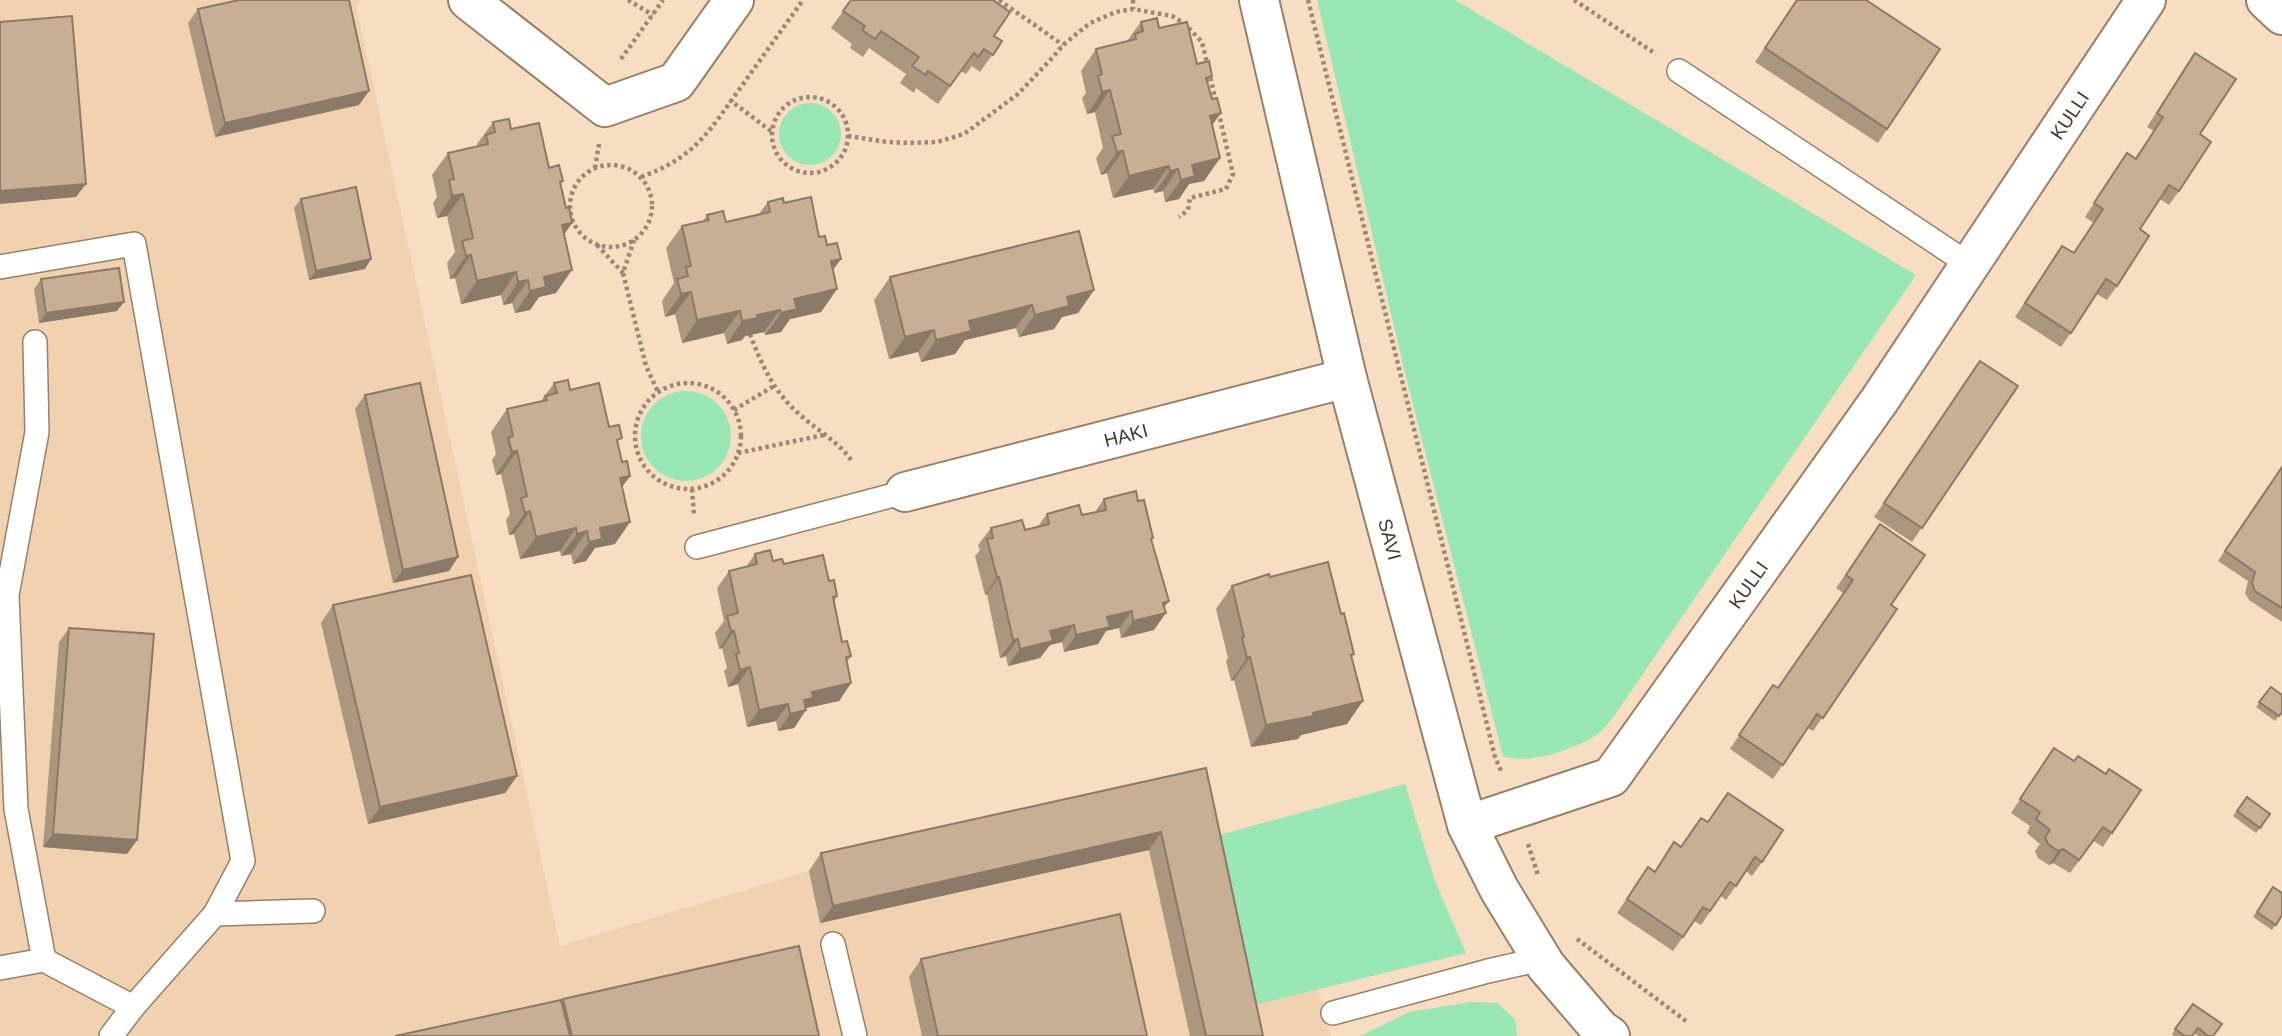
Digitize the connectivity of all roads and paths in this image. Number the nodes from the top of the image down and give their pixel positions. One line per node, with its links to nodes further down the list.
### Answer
1 (468, 0): 18 (street)
2 (628, 0): 14 (path)
3 (663, 0): 14 (path)
4 (734, 0): 18 (street)
5 (803, 0): 19 (path)
6 (999, 0): 16 (path)
7 (1133, 0): 13 (path)
8 (1259, 0): 31 (street, SAVI)
9 (1308, 0): 40 (path)
10 (1574, 0): 17 (path)
11 (2146, 0): 26 (street, KULLI)
12 (2266, 0): 15 (street)
13 (1133, 9): 16 (path); 23 (path)
14 (653, 15): 18 (path)
15 (2282, 15)
16 (1063, 45): 21 (path)
17 (1679, 71): 26 (lane)
18 (594, 99)
19 (731, 100): 20 (path); 22 (path)
20 (771, 131): 21 (path); 21 (path)
21 (848, 136)
22 (641, 177): 24 (path); 25 (path)
23 (1179, 217)
24 (634, 240): 25 (path); 28 (path)
25 (596, 244): 28 (path)
26 (1970, 265): 40 (street, KULLI)
27 (0, 267): 44 (lane)
28 (623, 273): 33 (path)
29 (750, 334): 32 (path)
30 (35, 342): 48 (lane)
31 (1348, 378): 38 (street, HAKI); 41 (street, SAVI)
32 (774, 386): 34 (path); 35 (path)
33 (658, 392): 34 (path); 36 (path)
34 (734, 410): 36 (path)
35 (824, 435): 36 (path); 37 (path)
36 (737, 453)
37 (851, 460)
38 (905, 492): 39 (lane)
39 (697, 547)
40 (1516, 808): 41 (street, KULLI); 42 (path)
41 (1467, 824): 47 (street, SAVI)
42 (1541, 882)
43 (313, 911): 44 (lane)
44 (215, 914): 50 (lane)
45 (1571, 934): 52 (path)
46 (832, 944): 55 (lane)
47 (1541, 959): 51 (lane); 53 (street, SAVI)
48 (44, 960): 49 (lane); 50 (lane)
49 (0, 968)
50 (134, 1007): 54 (lane)
51 (1333, 1013)
52 (1686, 1021)
53 (1601, 1034)
54 (111, 1036)
55 (855, 1036)

